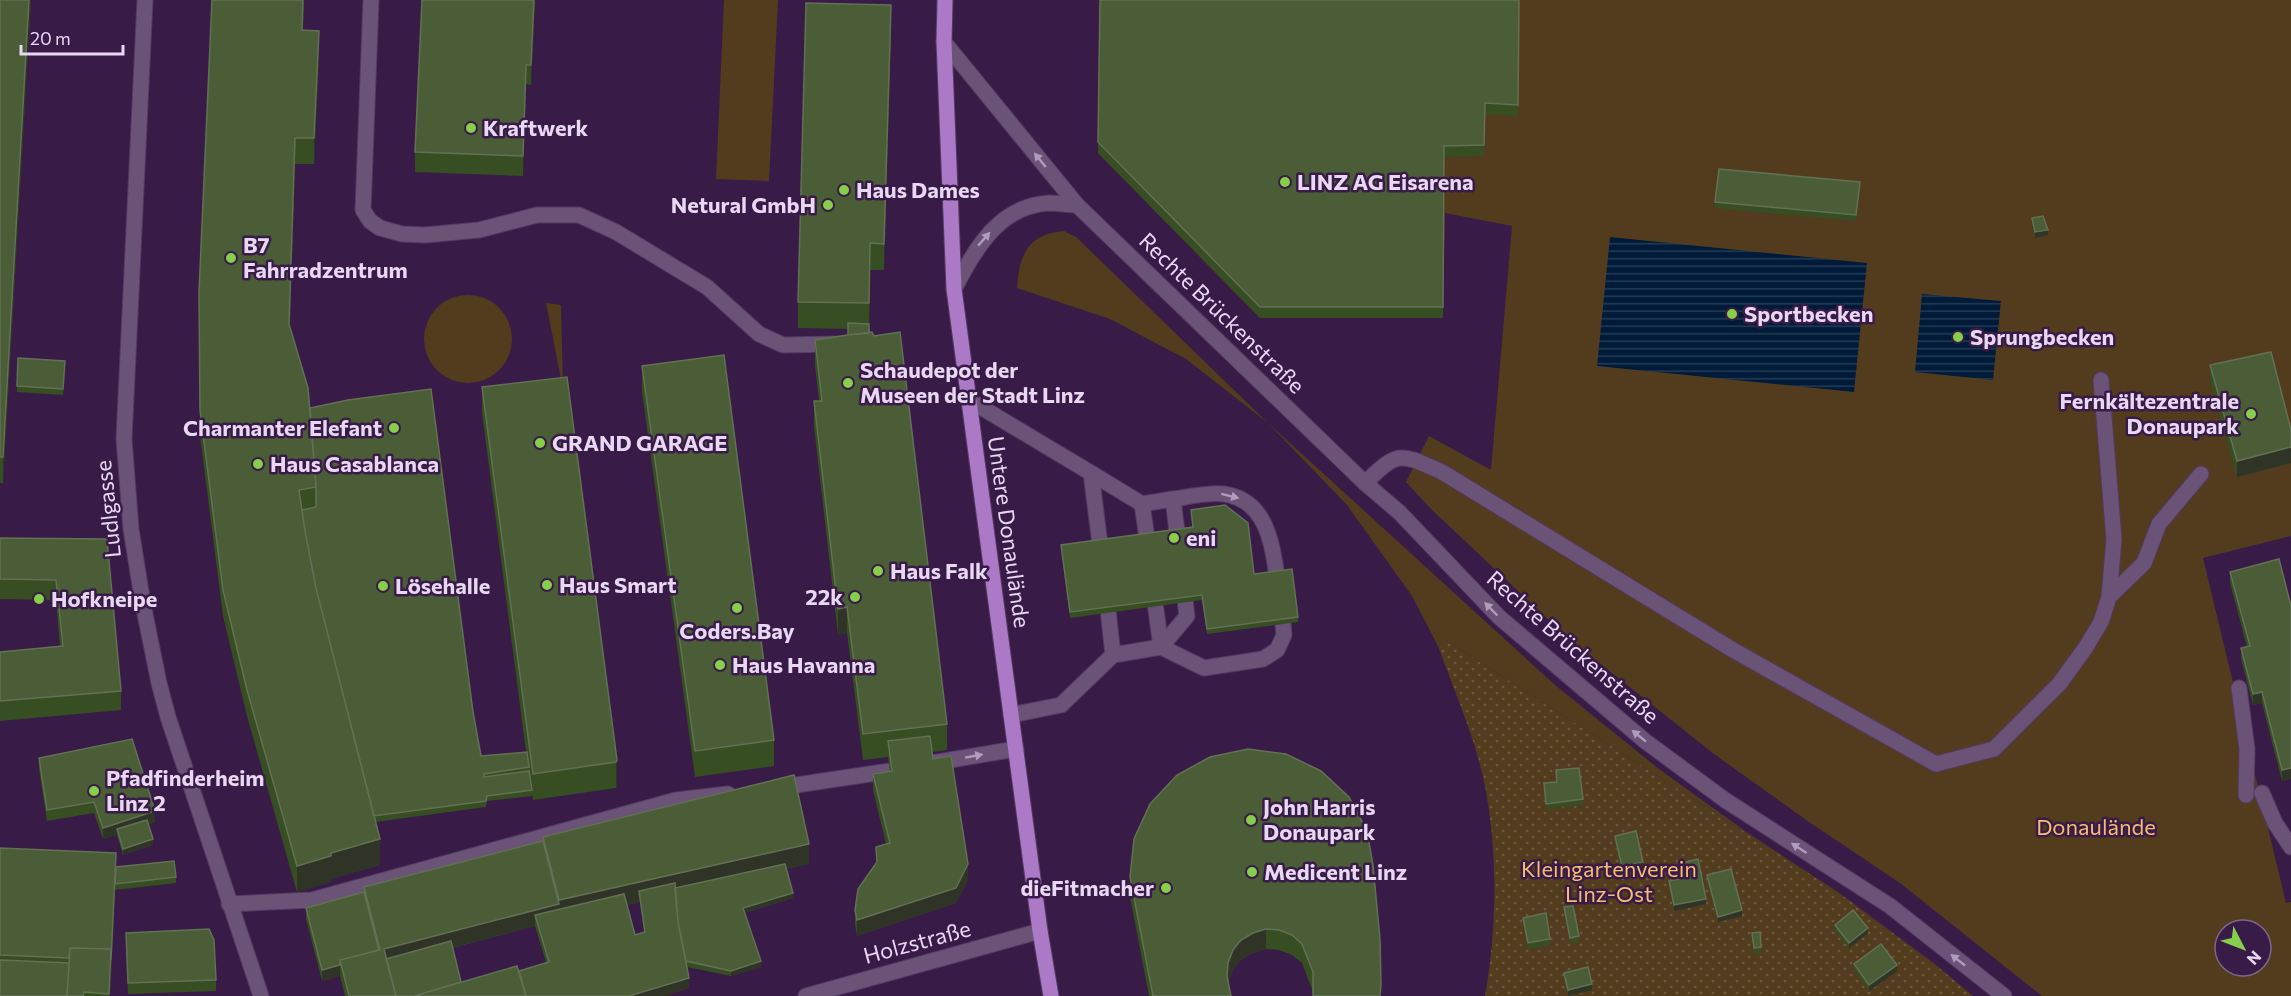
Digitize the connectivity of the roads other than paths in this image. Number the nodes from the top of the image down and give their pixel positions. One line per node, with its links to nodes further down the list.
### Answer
1 (145, 0): 26 (street, Ludlgasse)
2 (371, 0): 7 (street)
3 (945, 0): 4 (main road, Untere Donaulände)
4 (944, 42): 5 (street, Rechte Brückenstraße, one-way to 4); 6 (main road, Untere Donaulände)
5 (1077, 205): 6 (street, one-way to 5); 12 (street, Rechte Brückenstraße)
6 (954, 289): 9 (main road, Untere Donaulände)
7 (847, 343)
8 (2101, 380): 16 (street)
9 (969, 400): 10 (street); 21 (main road, Untere Donaulände)
10 (1091, 473): 14 (street); 19 (street)
11 (2201, 474): 16 (street)
12 (1365, 483): 16 (street); 31 (street, Rechte Brückenstraße, one-way to 12)
13 (1173, 499): 14 (street); 15 (street, one-way to 15); 18 (street)
14 (1142, 504): 18 (street)
15 (1277, 577)
16 (2109, 597)
17 (1283, 624): 18 (street)
18 (1161, 646): 19 (street)
19 (1113, 655): 21 (street)
20 (2239, 688): 25 (street)
21 (1011, 715): 22 (main road, Untere Donaulände)
22 (1016, 749): 23 (street, one-way to 22); 27 (main road, Untere Donaulände)
23 (932, 763)
24 (886, 771): 26 (street)
25 (2291, 847)
26 (229, 904): 28 (street, Ludlgasse)
27 (1040, 930): 29 (street, Holzstraße); 30 (main road, Untere Donaulände)
28 (261, 996)
29 (806, 996)
30 (1051, 996)
31 (2004, 996)

